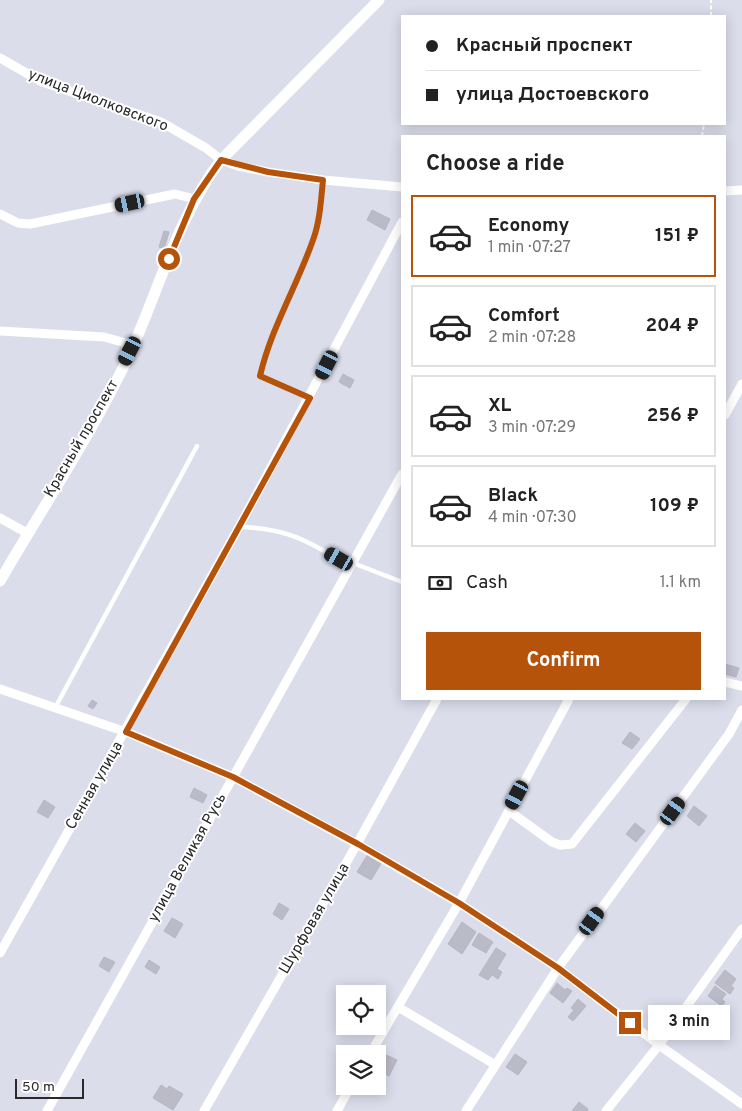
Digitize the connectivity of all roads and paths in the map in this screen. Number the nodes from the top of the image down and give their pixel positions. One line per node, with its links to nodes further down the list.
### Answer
1 (379, 0): 5 (street, Красный проспект)
2 (711, 0): 3 (path)
3 (711, 15)
4 (0, 58): 5 (street, улица Циолковского)
5 (221, 160): 6 (street); 10 (street, Красный проспект)
6 (323, 180): 7 (street); 16 (lane)
7 (401, 187)
8 (726, 190): 9 (street)
9 (742, 190)
10 (194, 199): 11 (street); 14 (street, Красный проспект)
11 (0, 214)
12 (401, 224): 16 (street, Сенная улица)
13 (0, 331): 14 (street)
14 (133, 345): 22 (street, Красный проспект)
15 (742, 384): 17 (street)
16 (310, 398): 21 (street, Сенная улица)
17 (726, 413)
18 (197, 446): 32 (lane)
19 (401, 476): 23 (street, улица Великая Русь)
20 (0, 518): 22 (street)
21 (240, 527): 23 (lane); 34 (street, Сенная улица)
22 (27, 533): 24 (street, Красный проспект)
23 (352, 565): 25 (lane); 35 (street, улица Великая Русь)
24 (0, 581)
25 (401, 582)
26 (726, 682): 27 (street)
27 (742, 686)
28 (0, 689): 32 (street)
29 (436, 700): 37 (street, Шурфовая улица)
30 (568, 700): 36 (street)
31 (685, 700): 36 (street)
32 (55, 708): 34 (street)
33 (742, 710): 41 (street)
34 (126, 732): 35 (street); 40 (street, Сенная улица)
35 (233, 777): 37 (street); 48 (street, улица Великая Русь)
36 (509, 811): 38 (street)
37 (358, 844): 38 (street); 49 (street, Шурфовая улица)
38 (459, 903): 41 (street); 42 (street)
39 (742, 929): 44 (street)
40 (0, 953)
41 (558, 968): 44 (street); 45 (street)
42 (398, 1007): 43 (street); 45 (street)
43 (375, 1045)
44 (659, 1045): 47 (street); 52 (street)
45 (494, 1064): 51 (street)
46 (346, 1095): 50 (street)
47 (742, 1104)
48 (47, 1111)
49 (204, 1111)
50 (337, 1111)
51 (466, 1111)
52 (606, 1111)

